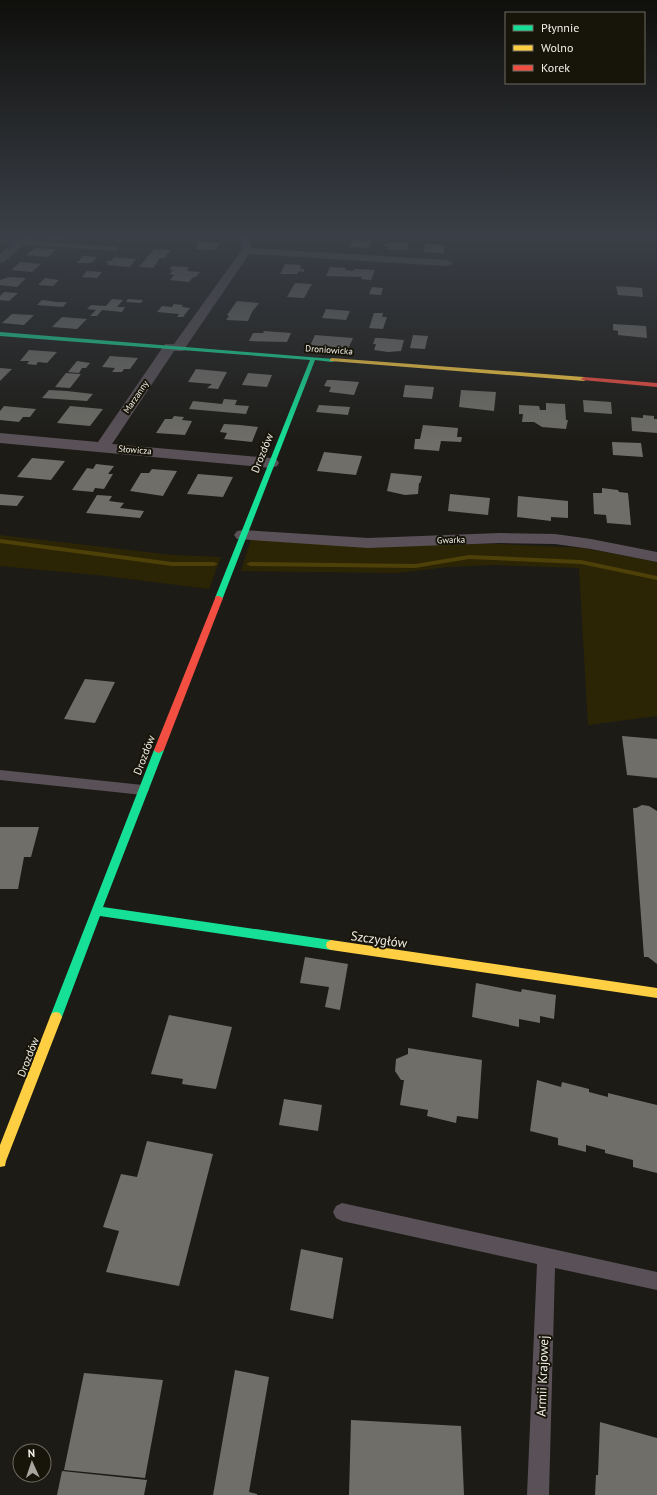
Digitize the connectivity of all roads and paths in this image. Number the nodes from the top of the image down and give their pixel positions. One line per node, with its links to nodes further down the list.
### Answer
1 (206, 305): 3 (street, Marzanny)
2 (0, 334): 3 (street, Droniowicka)
3 (174, 348): 4 (street, Droniowicka); 7 (street, Marzanny)
4 (313, 359): 5 (street, Droniowicka); 8 (street, Drozdów)
5 (657, 385)
6 (0, 438): 7 (street, Słowicza)
7 (102, 447): 8 (street, Słowicza)
8 (271, 463): 9 (street, Drozdów)
9 (243, 536): 10 (street, Gwarka); 12 (street, Drozdów)
10 (657, 557)
11 (0, 776): 12 (lane)
12 (143, 790): 13 (street, Drozdów)
13 (97, 911): 14 (street, Szczygłów); 15 (street, Drozdów)
14 (657, 993)
15 (0, 1161)
16 (342, 1212): 17 (lane)
17 (546, 1257): 18 (lane); 19 (lane, Armii Krajowej)
18 (657, 1281)
19 (538, 1495)

